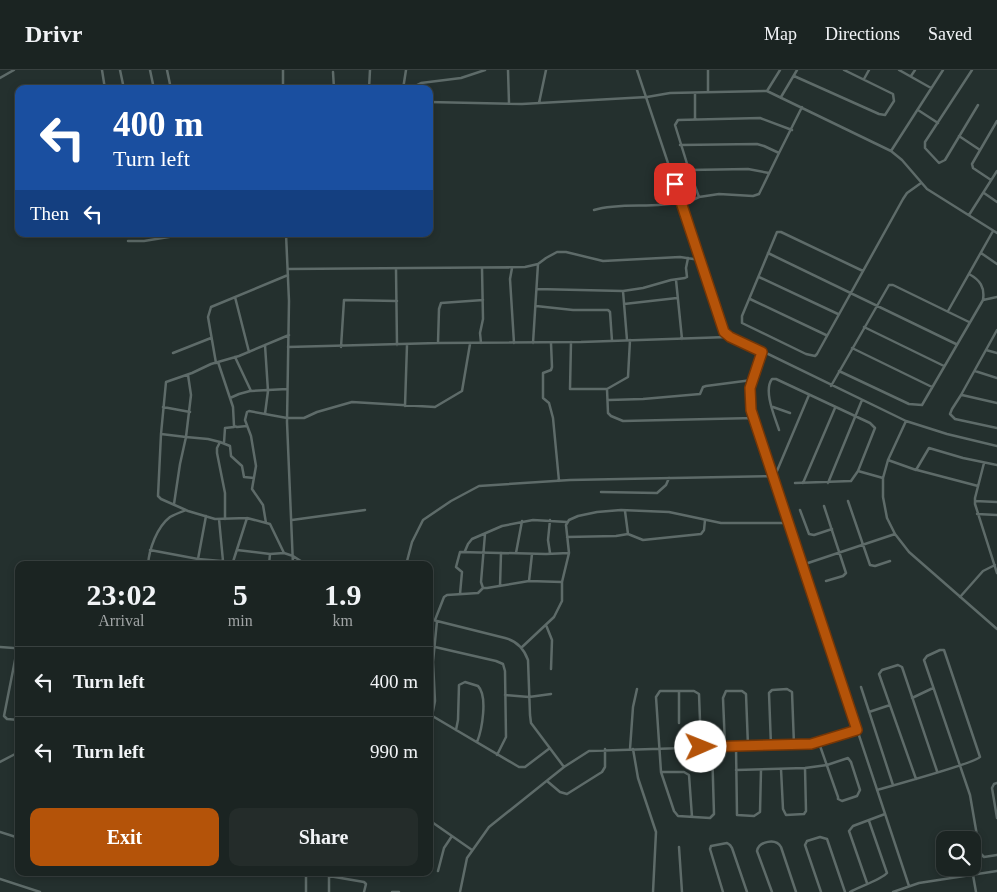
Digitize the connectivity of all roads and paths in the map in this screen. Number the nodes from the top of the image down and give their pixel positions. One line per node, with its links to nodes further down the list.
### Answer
1 (14, 70): 25 (street)
2 (102, 70): 27 (street)
3 (120, 70): 28 (street)
4 (150, 70): 29 (street)
5 (167, 70): 30 (street)
6 (283, 70): 31 (street)
7 (370, 70): 33 (street)
8 (406, 70): 34 (street)
9 (486, 70): 35 (street)
10 (508, 70): 43 (street)
11 (546, 70): 44 (street)
12 (637, 70): 40 (street)
13 (708, 70): 38 (street)
14 (780, 70): 37 (street)
15 (798, 70): 23 (street)
16 (844, 70): 26 (street)
17 (869, 70): 26 (street)
18 (899, 70): 24 (street)
19 (915, 70): 24 (street)
20 (943, 70): 36 (street)
21 (972, 70): 50 (street)
22 (333, 72): 32 (street)
23 (794, 76): 26 (street); 41 (street)
24 (911, 76): 36 (street)
25 (0, 78)
26 (864, 79)
27 (104, 85)
28 (123, 85)
29 (153, 85)
30 (170, 85)
31 (284, 85)
32 (334, 85)
33 (368, 85)
34 (404, 85)
35 (418, 85)
36 (931, 88): 47 (street)
37 (767, 91): 38 (street); 41 (street)
38 (708, 92): 39 (street)
39 (694, 93): 40 (street); 48 (street)
40 (647, 97): 44 (street); 65 (street)
41 (781, 97): 46 (street)
42 (433, 102): 43 (street)
43 (509, 103): 44 (street)
44 (539, 103)
45 (978, 104): 52 (street)
46 (802, 107): 51 (street); 55 (street)
47 (917, 110): 50 (street); 55 (street)
48 (695, 119): 51 (street); 53 (street)
49 (997, 121): 54 (street)
50 (938, 123): 52 (street)
51 (792, 130): 56 (street)
52 (959, 136): 54 (street)
53 (680, 145): 56 (street); 57 (street)
54 (980, 150): 60 (street)
55 (891, 151): 61 (street)
56 (779, 154): 59 (street)
57 (688, 170): 59 (street); 63 (street)
58 (997, 171): 60 (street)
59 (769, 173): 63 (street)
60 (992, 180): 62 (street)
61 (921, 183): 67 (street); 83 (street)
62 (983, 193): 64 (street); 67 (street)
63 (699, 197): 65 (street)
64 (997, 202)
65 (682, 204): 66 (street); 76 (street)
66 (594, 210)
67 (969, 215): 68 (street)
68 (993, 231): 69 (street); 74 (street)
69 (997, 233)
70 (169, 237): 72 (street)
71 (286, 237): 81 (street)
72 (128, 241)
73 (768, 253): 83 (street); 86 (street); 90 (street)
74 (981, 253): 78 (street); 84 (street)
75 (688, 258): 76 (street); 77 (street); 87 (street)
76 (700, 260): 108 (street)
77 (538, 264): 80 (street); 88 (street)
78 (997, 264)
79 (482, 268): 80 (street); 82 (street); 96 (street)
80 (512, 268): 116 (street)
81 (288, 269): 82 (street); 85 (street)
82 (396, 269): 95 (street)
83 (862, 271): 90 (street)
84 (968, 274): 97 (street); 101 (street)
85 (289, 275): 91 (street); 106 (street)
86 (759, 277): 94 (street); 102 (street)
87 (676, 280): 89 (street); 93 (street)
88 (537, 289): 89 (street); 99 (street)
89 (623, 291): 98 (street)
90 (851, 293): 100 (street); 102 (street)
91 (235, 297): 109 (street); 128 (street)
92 (997, 297): 97 (street)
93 (677, 298): 98 (street); 110 (street)
94 (750, 299): 107 (street); 107 (street)
95 (397, 300): 123 (street); 124 (street)
96 (483, 300): 115 (street); 118 (street)
97 (984, 300): 103 (street)
98 (624, 304): 111 (street)
99 (536, 306): 112 (street); 117 (street)
100 (877, 306): 101 (street); 104 (street); 120 (street)
101 (948, 311): 103 (street)
102 (838, 314): 107 (street)
103 (969, 322): 120 (street)
104 (864, 327): 126 (street); 134 (street)
105 (997, 330): 127 (street)
106 (289, 335): 122 (street); 125 (street)
107 (826, 336)
108 (730, 337): 110 (street); 129 (street)
109 (212, 338): 130 (street); 133 (street)
110 (682, 339): 111 (street)
111 (628, 340): 112 (street); 143 (street)
112 (612, 341): 114 (street)
113 (551, 342): 114 (street); 117 (street); 181 (street)
114 (571, 342): 143 (street)
115 (481, 343): 116 (street); 119 (street)
116 (514, 343): 117 (street)
117 (533, 343)
118 (438, 344): 119 (street); 121 (street)
119 (470, 344): 152 (street)
120 (956, 344): 134 (street)
121 (407, 345): 124 (street); 152 (street)
122 (265, 346): 128 (street); 145 (street)
123 (341, 346): 124 (street); 125 (street)
124 (397, 346)
125 (288, 348): 142 (street)
126 (852, 348): 135 (street); 141 (street)
127 (986, 350): 131 (street); 136 (street)
128 (249, 352): 132 (street)
129 (762, 352): 139 (street); 140 (street)
130 (173, 353)
131 (997, 353)
132 (236, 357): 133 (street); 144 (street)
133 (217, 363): 137 (street); 148 (street)
134 (944, 366): 141 (street)
135 (840, 371): 140 (street); 141 (street)
136 (974, 372): 138 (street); 146 (street)
137 (188, 375): 153 (street); 156 (street)
138 (997, 378)
139 (752, 380): 149 (street); 161 (street)
140 (831, 386): 150 (street)
141 (932, 387)
142 (287, 389): 145 (street); 160 (street)
143 (608, 389): 149 (street)
144 (251, 391): 145 (street); 148 (street)
145 (268, 391): 158 (street)
146 (961, 395): 151 (street); 165 (street)
147 (810, 396): 154 (street); 155 (street); 179 (street)
148 (230, 398): 164 (street)
149 (609, 400): 161 (street)
150 (862, 400): 159 (street); 162 (street)
151 (997, 403)
152 (405, 406): 160 (street)
153 (164, 407): 156 (street); 167 (street)
154 (773, 407): 157 (street); 166 (street)
155 (834, 408): 159 (street); 183 (street)
156 (190, 412): 168 (street)
157 (790, 413)
158 (265, 414): 160 (street); 163 (street)
159 (855, 417): 176 (street); 184 (street)
160 (287, 418): 202 (street)
161 (754, 418): 179 (street)
162 (906, 421): 171 (street); 172 (street)
163 (247, 426): 164 (street); 177 (street)
164 (234, 427): 170 (street)
165 (997, 428)
166 (779, 430)
167 (161, 434): 168 (street); 190 (street)
168 (186, 437): 169 (street); 190 (street)
169 (220, 442): 170 (street); 200 (street)
170 (224, 443): 177 (street)
171 (997, 446)
172 (888, 460): 175 (street); 180 (street)
173 (984, 463): 174 (street); 175 (street); 185 (street)
174 (997, 464)
175 (916, 470): 185 (street)
176 (858, 471): 180 (street); 184 (street)
177 (254, 478): 207 (street)
178 (669, 478): 179 (street); 181 (street); 186 (street)
179 (773, 478): 208 (street)
180 (883, 478): 212 (street)
181 (559, 481): 235 (street)
182 (795, 483): 183 (street)
183 (803, 483): 184 (street)
184 (828, 483)
185 (978, 486): 188 (street)
186 (601, 492)
187 (848, 501): 214 (street)
188 (975, 501): 189 (street); 196 (street)
189 (997, 502)
190 (174, 504): 192 (street)
191 (824, 506): 209 (street)
192 (186, 510): 198 (street); 215 (street)
193 (365, 510): 202 (street)
194 (625, 510): 204 (street); 206 (street); 211 (street)
195 (800, 510): 209 (street)
196 (977, 514): 197 (street); 238 (street)
197 (997, 515)
198 (206, 516): 201 (street); 228 (street)
199 (247, 518): 200 (street); 207 (street); 216 (street)
200 (225, 519): 201 (street)
201 (219, 520): 230 (street)
202 (292, 520): 227 (street)
203 (550, 520): 205 (street); 206 (street); 226 (street)
204 (704, 520): 208 (street); 211 (street)
205 (522, 522): 210 (street); 223 (street)
206 (567, 522): 213 (street)
207 (266, 523): 221 (street)
208 (788, 523): 237 (street)
209 (832, 529): 220 (street)
210 (485, 534): 217 (street); 218 (street)
211 (628, 534): 213 (street)
212 (895, 534): 214 (street); 246 (street)
213 (567, 538): 219 (street)
214 (862, 544): 220 (street); 236 (street)
215 (150, 550): 228 (street); 229 (street)
216 (237, 550): 224 (street); 231 (street)
217 (466, 551): 218 (street); 245 (street)
218 (484, 552): 222 (street); 244 (street)
219 (569, 552): 226 (street); 242 (street)
220 (840, 552): 237 (street); 241 (street)
221 (284, 553): 224 (street); 227 (street)
222 (501, 553): 223 (street); 243 (street)
223 (516, 553): 225 (street)
224 (270, 554): 232 (street)
225 (532, 554): 226 (street); 240 (street)
226 (550, 554)
227 (293, 556): 233 (street); 234 (street)
228 (198, 558): 230 (street)
229 (149, 561)
230 (223, 561)
231 (233, 561)
232 (269, 561)
233 (293, 561)
234 (301, 561)
235 (407, 561)
236 (890, 561)
237 (802, 565): 272 (street)
238 (995, 565): 239 (street); 246 (street)
239 (997, 574)
240 (529, 581): 242 (street); 243 (street)
241 (826, 581)
242 (562, 582): 249 (street)
243 (500, 586): 244 (street)
244 (483, 588): 245 (street)
245 (460, 594): 248 (street)
246 (960, 597): 250 (street)
247 (433, 620): 248 (street)
248 (436, 621): 252 (street); 253 (street)
249 (546, 624): 253 (street); 256 (street)
250 (997, 629)
251 (0, 647): 254 (street)
252 (434, 648): 262 (street); 266 (street)
253 (521, 648): 263 (street)
254 (15, 649)
255 (15, 660): 269 (street)
256 (551, 669)
257 (861, 687): 267 (street)
258 (637, 688): 285 (street)
259 (934, 688): 264 (street); 290 (street); 290 (street)
260 (678, 692): 270 (street); 280 (street); 283 (street)
261 (551, 694): 263 (street)
262 (505, 695): 263 (street); 287 (street)
263 (530, 697): 282 (street)
264 (912, 698): 265 (street); 297 (street)
265 (890, 704): 267 (street); 298 (street)
266 (433, 707)
267 (869, 712): 301 (street)
268 (433, 717): 271 (street)
269 (15, 720)
270 (679, 723)
271 (456, 730): 273 (street); 273 (street)
272 (857, 730): 274 (street); 302 (street)
273 (477, 742): 287 (street)
274 (819, 743): 275 (street); 289 (street)
275 (794, 745): 279 (street); 279 (street)
276 (725, 746): 277 (street); 278 (street); 281 (street)
277 (736, 746): 278 (street); 295 (street)
278 (748, 746): 279 (street)
279 (771, 746)
280 (701, 747): 281 (street); 283 (street)
281 (712, 747): 304 (street)
282 (550, 748): 287 (street); 291 (street)
283 (659, 748): 285 (street); 296 (street)
284 (605, 749): 285 (street); 291 (street); 299 (street)
285 (632, 749): 332 (street)
286 (15, 754): 288 (street)
287 (497, 755)
288 (0, 762)
289 (827, 765): 289 (street); 292 (street)
290 (960, 765): 297 (street); 313 (street)
291 (564, 767): 299 (street)
292 (805, 768): 294 (street); 294 (street)
293 (761, 769): 294 (street); 295 (street); 295 (street)
294 (781, 769)
295 (736, 770)
296 (661, 772): 304 (street); 304 (street)
297 (937, 772): 298 (street)
298 (916, 779): 301 (street)
299 (547, 781): 312 (street)
300 (997, 783): 305 (street)
301 (893, 785): 302 (street)
302 (877, 790): 303 (street)
303 (885, 814): 306 (street); 324 (street)
304 (692, 817)
305 (997, 818)
306 (869, 821): 323 (street); 323 (street)
307 (433, 824): 309 (street)
308 (0, 832): 310 (street)
309 (452, 836): 312 (street); 314 (street)
310 (15, 837)
311 (680, 847): 333 (street)
312 (472, 850): 331 (street)
313 (997, 855)
314 (438, 871)
315 (997, 871): 316 (street)
316 (981, 874)
317 (306, 876): 326 (street)
318 (329, 876): 327 (street)
319 (338, 876): 328 (street)
320 (967, 876): 324 (street)
321 (973, 876): 342 (street)
322 (0, 880): 325 (street)
323 (867, 883): 340 (street)
324 (909, 886): 341 (street)
325 (40, 892)
326 (306, 892)
327 (330, 892)
328 (364, 892)
329 (392, 892): 330 (street)
330 (400, 892)
331 (461, 892)
332 (654, 892)
333 (682, 892)
334 (723, 892): 335 (street)
335 (747, 892)
336 (772, 892): 337 (street)
337 (796, 892)
338 (821, 892): 339 (street)
339 (845, 892)
340 (850, 892)
341 (893, 892)
342 (976, 892)

